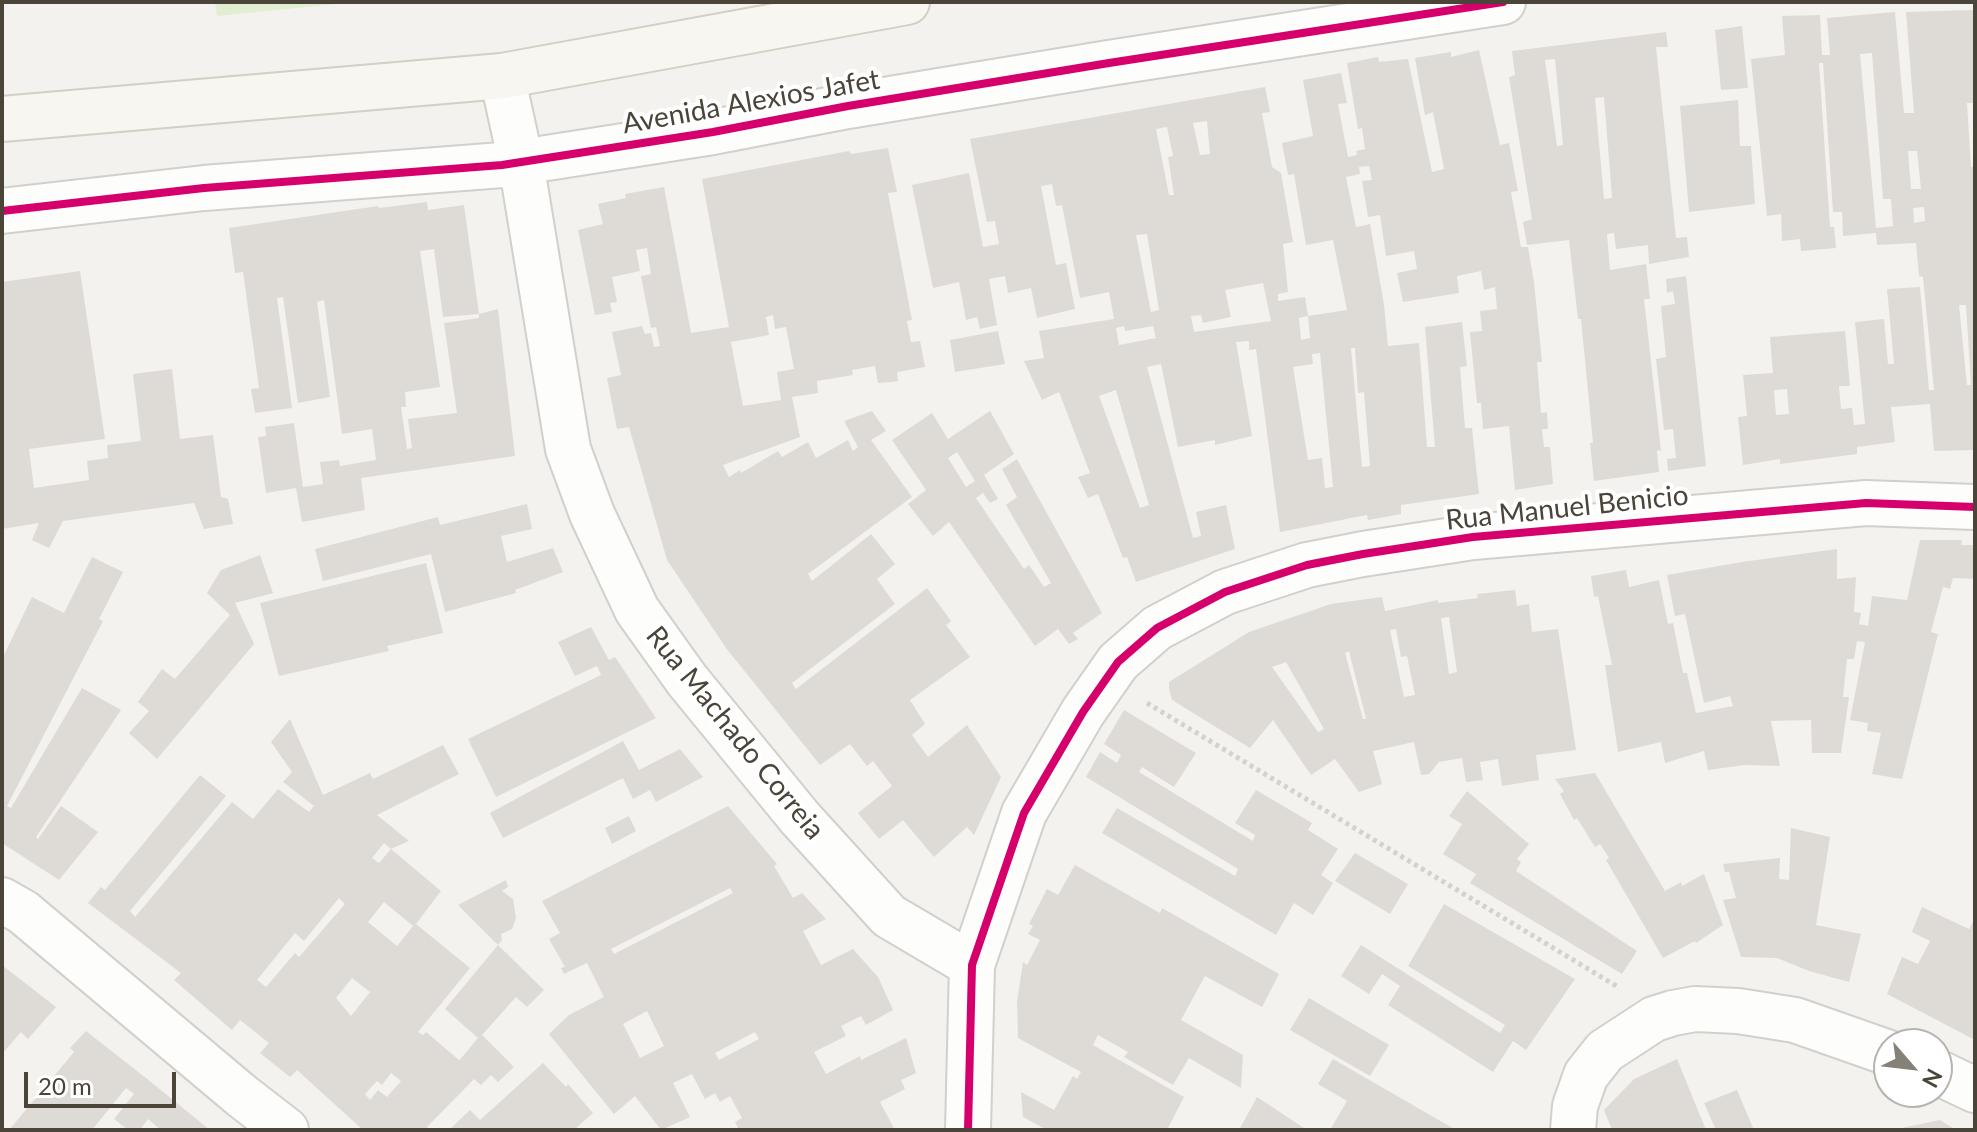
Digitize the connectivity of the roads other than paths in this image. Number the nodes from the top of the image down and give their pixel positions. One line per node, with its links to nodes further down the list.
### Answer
1 (907, 2): 3 (main road)
2 (1503, 2): 5 (street, Avenida Alexios Jafet)
3 (502, 76): 4 (main road); 5 (street)
4 (2, 119)
5 (521, 162): 6 (street, Avenida Alexios Jafet); 9 (street, Rua Machado Correia)
6 (2, 211)
7 (1975, 507): 9 (street, Rua Manuel Benicio)
8 (2, 900): 13 (street)
9 (972, 965): 14 (street, Rua Manuel Benicio)
10 (1873, 1047): 15 (street)
11 (1953, 1080): 12 (street)
12 (1975, 1090)
13 (286, 1130)
14 (968, 1130)
15 (1573, 1130)

